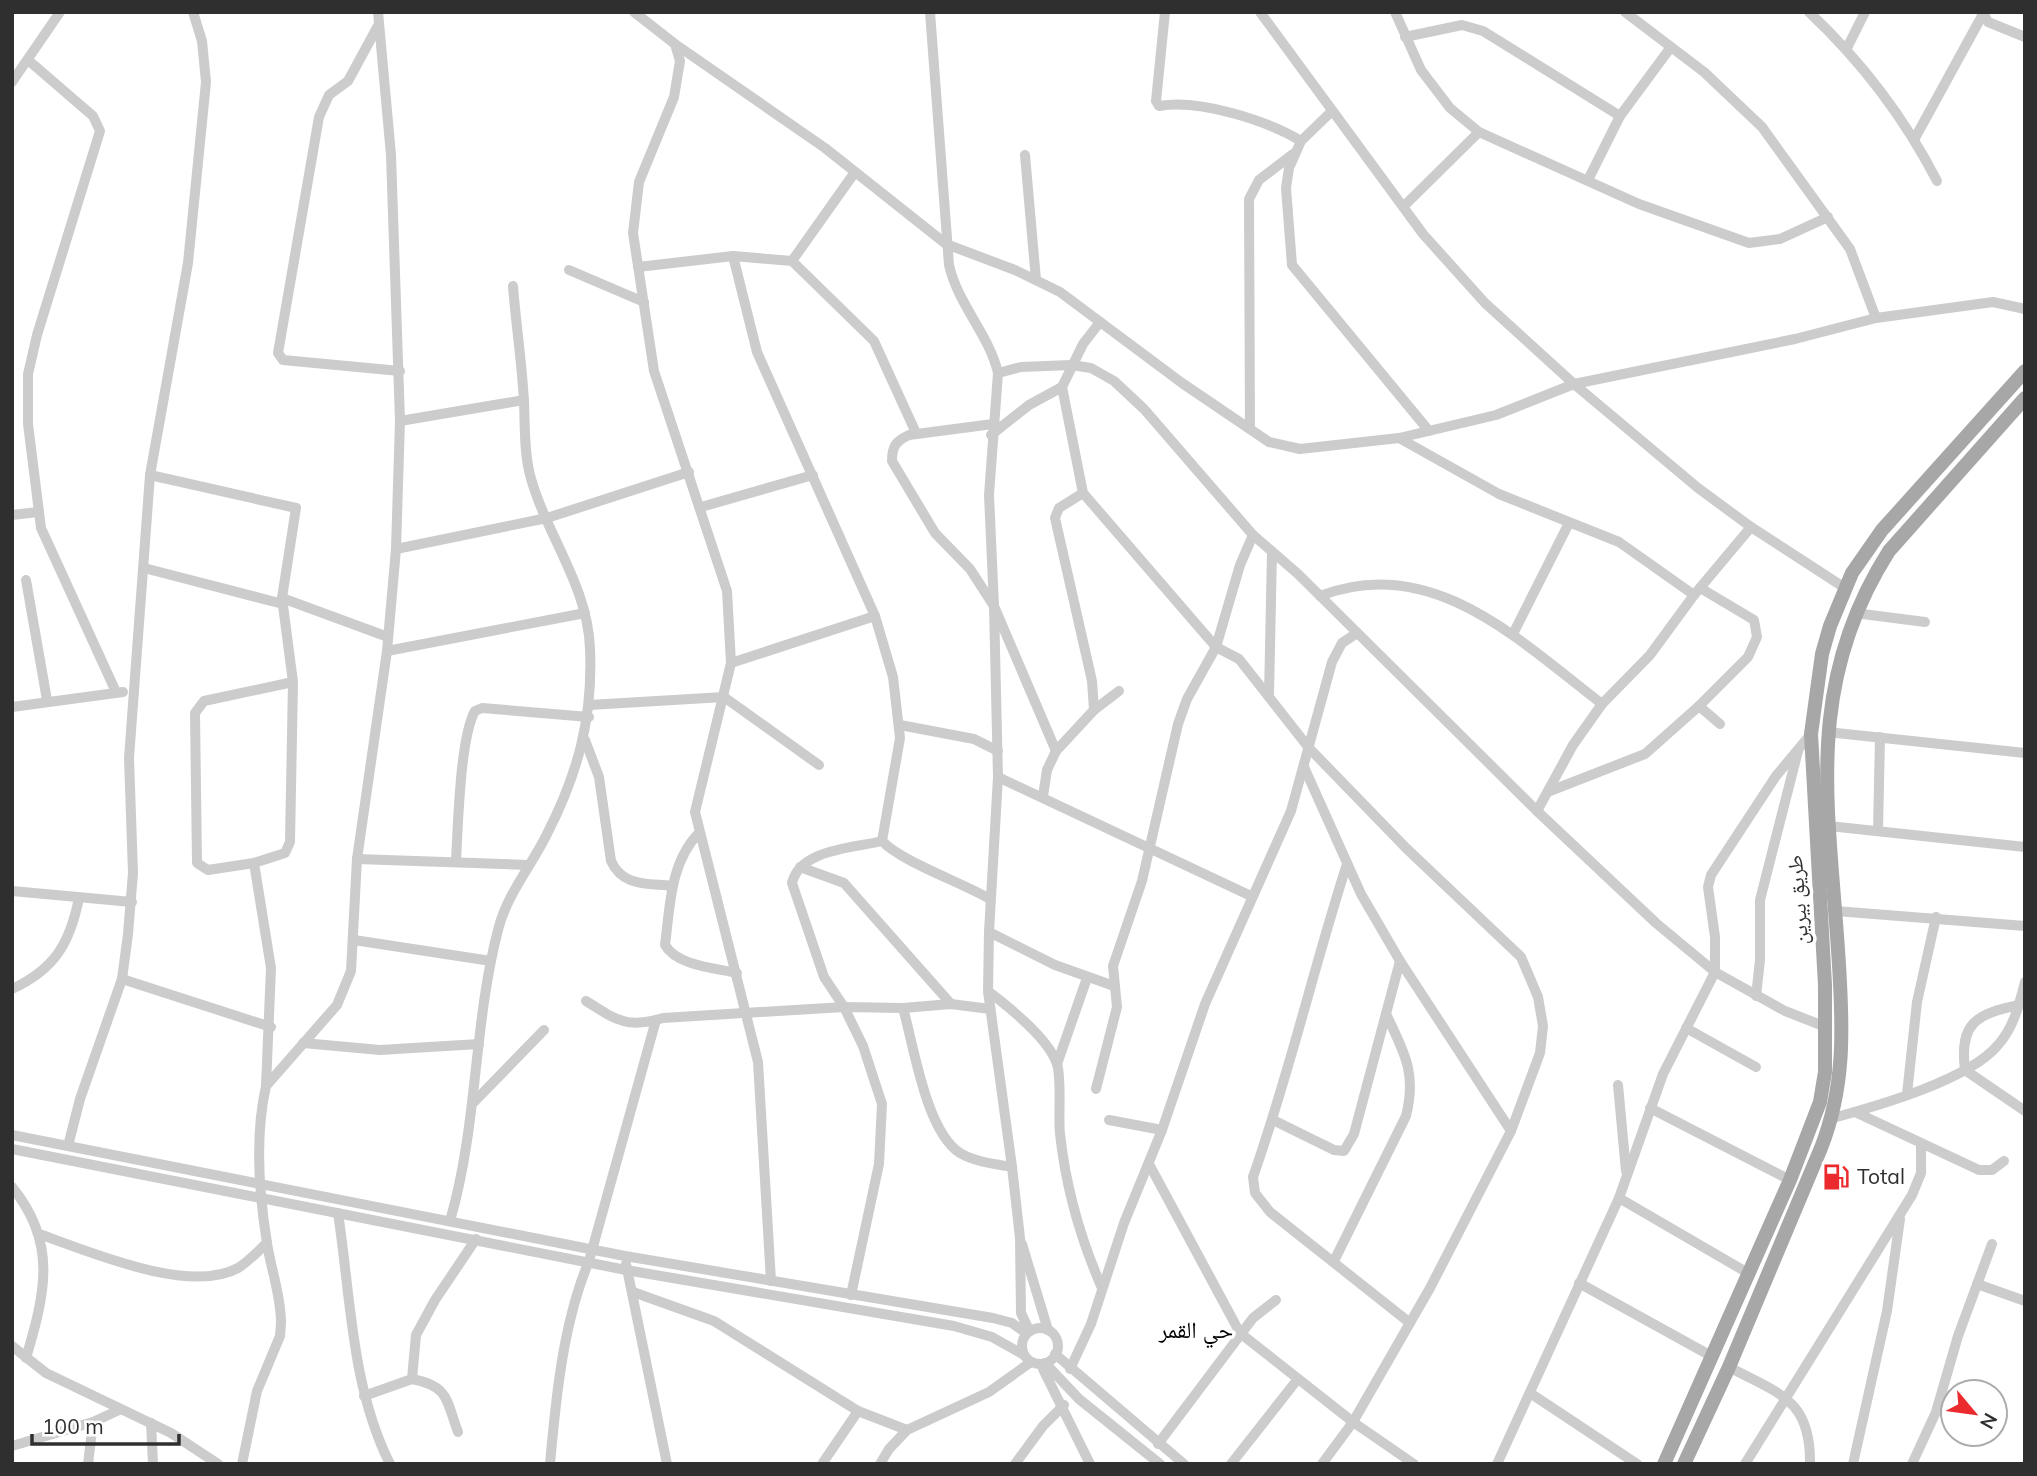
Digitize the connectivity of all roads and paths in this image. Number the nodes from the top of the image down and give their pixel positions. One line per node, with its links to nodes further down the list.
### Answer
1 (60, 12): 18 (street)
2 (193, 12): 58 (street)
3 (634, 12): 15 (street)
4 (930, 12): 32 (street)
5 (1165, 12): 24 (street)
6 (1260, 12): 20 (street)
7 (1395, 12): 13 (street)
8 (1625, 12): 16 (street)
9 (1809, 12): 17 (street)
10 (1865, 12): 17 (street)
11 (1983, 13): 14 (street); 23 (street)
12 (379, 18): 44 (street); 44 (street)
13 (1405, 37): 21 (street); 22 (street)
14 (2025, 37)
15 (675, 44): 27 (street); 35 (street)
16 (1671, 47): 21 (street); 31 (street)
17 (1847, 48): 23 (street)
18 (28, 60): 19 (street); 62 (street)
19 (12, 82)
20 (1332, 111): 24 (street); 30 (street)
21 (1620, 116): 28 (street)
22 (1479, 132): 28 (street); 30 (street)
23 (1915, 138): 29 (street)
24 (1301, 141): 25 (street)
25 (1295, 152): 52 (street); 54 (street)
26 (1025, 155): 37 (street)
27 (856, 172): 32 (street); 34 (street)
28 (1588, 180): 31 (street)
29 (1937, 181)
30 (1404, 206): 47 (street)
31 (1828, 217): 41 (street)
32 (946, 244): 37 (street); 46 (street)
33 (733, 256): 34 (street); 35 (street); 59 (street)
34 (792, 261): 55 (street)
35 (638, 267): 39 (street)
36 (569, 270): 39 (street)
37 (1036, 280): 42 (street)
38 (513, 286): 50 (street)
39 (644, 302): 57 (street)
40 (2025, 309): 41 (street)
41 (1876, 318): 47 (street)
42 (1100, 322): 43 (street); 52 (street)
43 (1071, 365): 46 (street); 48 (street); 67 (street)
44 (400, 371): 51 (street)
45 (2025, 371): 71 (main road, طريق بيرين)
46 (998, 373): 53 (street)
47 (1574, 384): 54 (street); 66 (street)
48 (1062, 387): 53 (street); 60 (street)
49 (2025, 398): 80 (main road, طريق بيرين)
50 (524, 400): 51 (street); 64 (street)
51 (400, 421): 68 (street)
52 (1250, 429): 56 (street)
53 (992, 430): 55 (street); 78 (street)
54 (1429, 431): 56 (street)
55 (916, 433): 78 (street)
56 (1399, 438): 65 (street)
57 (689, 472): 61 (street); 64 (street)
58 (150, 475): 70 (street); 77 (street)
59 (813, 475): 61 (street); 81 (street)
60 (1083, 494): 86 (street); 100 (street)
61 (701, 507): 88 (street)
62 (38, 512): 63 (street); 91 (street)
63 (12, 514)
64 (547, 518): 68 (street); 79 (street)
65 (1569, 523): 75 (street); 84 (street)
66 (1751, 527): 72 (street); 75 (street)
67 (1253, 536): 69 (street); 86 (street)
68 (396, 549): 85 (street)
69 (1272, 552): 76 (street); 93 (street)
70 (144, 568): 77 (street); 92 (street)
71 (1852, 573): 72 (street); 74 (main road, طريق بيرين)
72 (1829, 575): 74 (street)
73 (26, 580): 95 (street)
74 (1845, 588): 105 (main road, طريق بيرين)
75 (1698, 592): 96 (street); 98 (street)
76 (1320, 596): 83 (street); 84 (street)
77 (282, 601): 85 (street); 89 (street)
78 (994, 606): 110 (street); 111 (street)
79 (585, 613): 87 (street); 97 (street)
80 (1855, 613): 82 (street); 104 (main road, طريق بيرين)
81 (875, 616): 88 (street); 103 (street)
82 (1926, 622)
83 (1357, 633): 108 (street); 118 (street)
84 (1513, 634): 96 (street)
85 (388, 637): 87 (street)
86 (1216, 647): 93 (street); 124 (street)
87 (387, 651): 125 (street)
88 (731, 663): 94 (street)
89 (293, 682): 127 (street); 127 (street)
90 (1119, 691): 100 (street)
91 (116, 692): 92 (street); 95 (street)
92 (132, 692): 136 (street)
93 (1269, 695): 108 (street)
94 (724, 697): 97 (street); 113 (street); 121 (street)
95 (47, 700): 99 (street)
96 (1602, 704): 116 (street)
97 (590, 705): 101 (street)
98 (1699, 706): 102 (street); 116 (street)
99 (12, 707)
100 (1094, 710): 111 (street)
101 (589, 718): 107 (street); 126 (street)
102 (1720, 724)
103 (900, 725): 110 (street); 122 (street)
104 (1827, 732): 106 (street); 119 (main road, طريق بيرين)
105 (1811, 734): 109 (street); 163 (main road, طريق بيرين)
106 (1880, 737): 112 (street); 120 (street)
107 (585, 740): 128 (street); 131 (street)
108 (1309, 747): 114 (street); 183 (street)
109 (1798, 748): 144 (street); 152 (street)
110 (998, 751): 115 (street)
111 (1056, 751): 117 (street)
112 (2025, 753)
113 (818, 765)
114 (1304, 767): 130 (street); 133 (street)
115 (998, 777): 117 (street); 135 (street)
116 (1549, 791): 118 (street)
117 (1043, 796): 124 (street)
118 (1536, 811): 144 (street)
119 (1829, 826): 120 (street); 137 (main road, طريق بيرين)
120 (1878, 831): 123 (street)
121 (699, 833): 131 (street); 145 (street)
122 (882, 841): 129 (street); 135 (street)
123 (2025, 847)
124 (1150, 850): 133 (street); 149 (street)
125 (357, 859): 126 (street); 141 (street)
126 (456, 860): 128 (street)
127 (254, 863): 162 (street)
128 (528, 864): 142 (street)
129 (800, 867): 154 (street); 156 (street)
130 (1346, 867): 143 (street); 181 (street)
131 (672, 886): 145 (street)
132 (12, 891): 134 (street)
133 (1251, 896): 182 (street)
134 (79, 898): 136 (street); 150 (street)
135 (990, 899): 140 (street)
136 (132, 902): 147 (street)
137 (1836, 911): 138 (street); 179 (main road, طريق بيرين)
138 (1936, 917): 139 (street); 174 (street)
139 (2025, 926)
140 (989, 932): 146 (street); 151 (street)
141 (354, 940): 142 (street); 166 (street)
142 (491, 961): 167 (street)
143 (1400, 961): 160 (street); 183 (street)
144 (1715, 972): 152 (street); 164 (street)
145 (737, 973): 159 (street)
146 (1087, 978): 149 (street); 168 (street)
147 (122, 979): 162 (street); 186 (street)
148 (2025, 982): 155 (street)
149 (1114, 986): 173 (street)
150 (12, 989)
151 (988, 991): 158 (street); 168 (street)
152 (1756, 996): 163 (street)
153 (586, 1001): 161 (street)
154 (951, 1004): 157 (street); 158 (street)
155 (2019, 1005): 170 (street); 170 (street)
156 (844, 1007): 157 (street); 159 (street); 216 (street)
157 (903, 1008): 190 (street)
158 (990, 1009): 190 (street)
159 (746, 1013): 161 (street); 211 (street)
160 (1386, 1014): 181 (street); 207 (street)
161 (656, 1020): 205 (street)
162 (271, 1027): 172 (street)
163 (1826, 1027): 192 (main road, طريق بيرين)
164 (1686, 1028): 169 (street); 176 (street)
165 (544, 1030): 175 (street)
166 (303, 1043): 167 (street); 172 (street)
167 (479, 1044): 175 (street)
168 (1058, 1064): 214 (street)
169 (1756, 1067)
170 (1965, 1070): 174 (street); 177 (street)
171 (1618, 1085): 191 (street)
172 (266, 1086): 193 (street)
173 (1096, 1089)
174 (1907, 1094): 178 (street)
175 (473, 1103): 199 (street)
176 (1650, 1108): 191 (street); 192 (street)
177 (2025, 1111)
178 (1855, 1112): 179 (street); 185 (street)
179 (1833, 1118): 228 (main road, طريق بيرين)
180 (1109, 1120): 182 (street)
181 (1273, 1120): 207 (street)
182 (1162, 1130): 189 (street)
183 (1511, 1131): 219 (street)
184 (12, 1135): 186 (street)
185 (1920, 1145): 188 (street); 198 (street)
186 (68, 1146): 193 (street)
187 (12, 1149): 195 (street)
188 (2004, 1161)
189 (1149, 1164): 214 (street); 222 (street)
190 (1012, 1167): 201 (street)
191 (1626, 1174): 196 (street)
192 (1790, 1180): 210 (main road, طريق بيرين)
193 (263, 1184): 195 (street); 199 (street)
194 (12, 1187): 200 (street)
195 (262, 1198): 197 (street); 203 (street)
196 (1619, 1198): 210 (street); 212 (street)
197 (338, 1213): 202 (street); 234 (street)
198 (1901, 1213): 235 (street); 271 (street)
199 (450, 1221): 205 (street)
200 (39, 1234): 203 (street); 226 (street)
201 (1020, 1238): 220 (street); 221 (street)
202 (476, 1239): 208 (street); 230 (street)
203 (267, 1243): 252 (street)
204 (1992, 1244): 213 (street)
205 (593, 1249): 206 (street); 208 (street)
206 (625, 1255): 209 (street); 211 (street)
207 (1334, 1261): 219 (street)
208 (589, 1262): 209 (street); 254 (street)
209 (626, 1270): 215 (street); 227 (street)
210 (1748, 1273): 225 (main road, طريق بيرين)
211 (771, 1280): 216 (street)
212 (1579, 1283): 225 (street); 233 (street)
213 (1977, 1284): 218 (street); 272 (street)
214 (1102, 1288): 229 (street)
215 (633, 1292): 239 (street); 255 (street)
216 (851, 1295): 221 (street)
217 (1276, 1300): 222 (street)
218 (2025, 1301)
219 (1410, 1323): 242 (street)
220 (1048, 1330): 221 (street); 224 (street)
221 (1028, 1331): 227 (street)
222 (1240, 1333): 231 (street); 246 (street)
223 (12, 1346): 226 (street)
224 (1055, 1354): 227 (street); 229 (street)
225 (1713, 1357): 267 (main road, طريق بيرين)
226 (26, 1358): 238 (street)
227 (1035, 1361): 236 (street); 237 (street); 244 (street)
228 (1729, 1367): 235 (street); 268 (main road, طريق بيرين)
229 (1070, 1369): 232 (street)
230 (412, 1379): 234 (street); 245 (street)
231 (1297, 1380): 242 (street); 262 (street)
232 (1091, 1388): 236 (street); 246 (street)
233 (1530, 1393): 265 (street); 266 (street)
234 (364, 1396): 253 (street)
235 (1784, 1398): 269 (street); 270 (street)
236 (1083, 1402): 240 (street); 248 (street)
237 (1064, 1405): 240 (street); 258 (street)
238 (119, 1409): 241 (street); 243 (street)
239 (858, 1411): 244 (street); 256 (street)
240 (1070, 1419): 259 (street)
241 (93, 1422): 247 (street); 249 (street)
242 (1353, 1422): 263 (street); 264 (street)
243 (151, 1423): 250 (street); 251 (street)
244 (907, 1430): 257 (street)
245 (458, 1432)
246 (1158, 1444): 261 (street)
247 (12, 1446)
248 (1146, 1460): 260 (street)
249 (88, 1464)
250 (153, 1464)
251 (218, 1464)
252 (242, 1464)
253 (390, 1464)
254 (550, 1464)
255 (667, 1464)
256 (822, 1464)
257 (880, 1464)
258 (1015, 1464)
259 (1090, 1464)
260 (1160, 1464)
261 (1184, 1464)
262 (1231, 1464)
263 (1322, 1464)
264 (1414, 1464)
265 (1497, 1464)
266 (1637, 1464)
267 (1664, 1464)
268 (1684, 1464)
269 (1745, 1464)
270 (1810, 1464)
271 (1853, 1464)
272 (1912, 1464)

